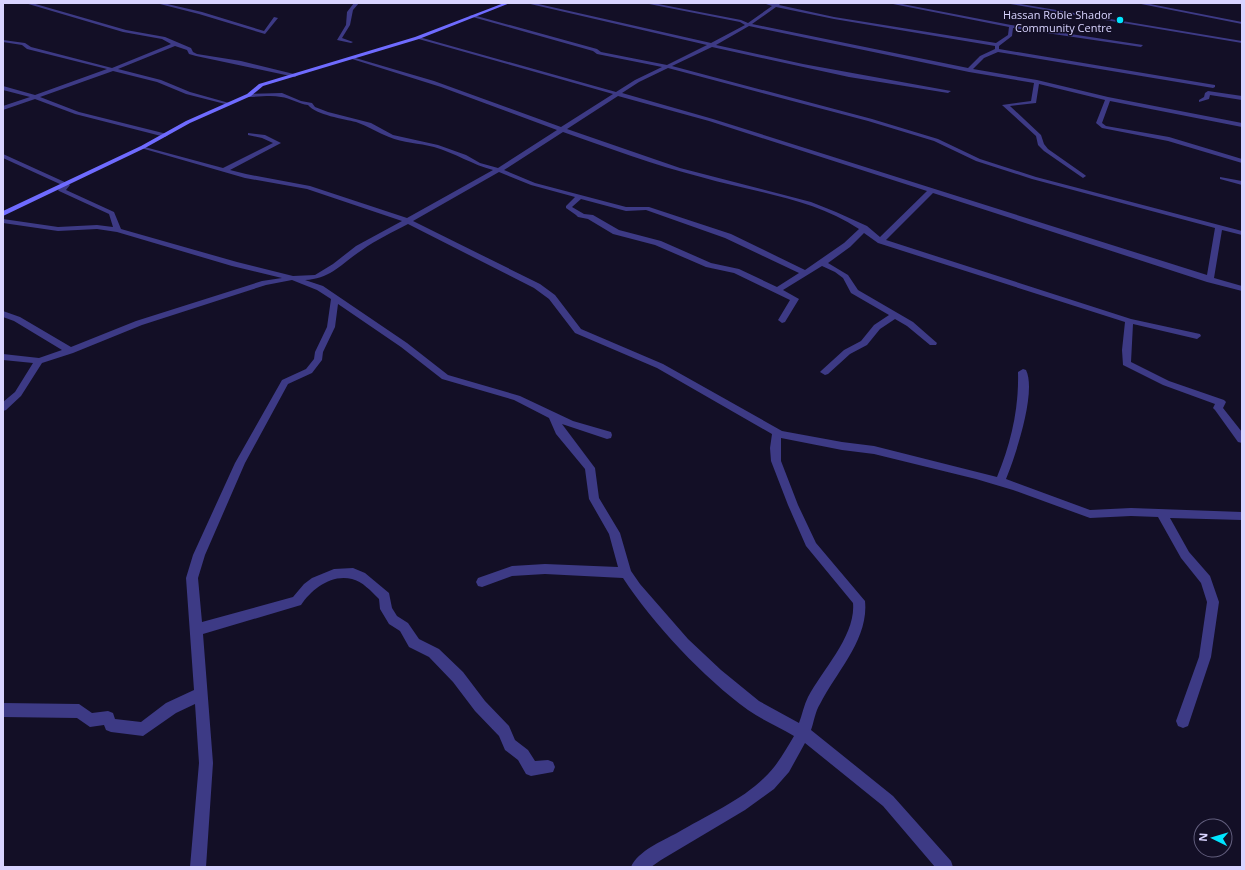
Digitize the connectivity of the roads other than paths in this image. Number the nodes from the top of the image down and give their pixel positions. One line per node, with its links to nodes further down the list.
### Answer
1 (27, 3): 21 (street)
2 (158, 3): 13 (street)
3 (357, 3): 19 (street)
4 (508, 3): 12 (street)
5 (528, 3): 22 (street)
6 (646, 3): 15 (street)
7 (765, 3): 11 (street)
8 (890, 3): 16 (street)
9 (1006, 3): 20 (street)
10 (1139, 3): 14 (street)
11 (777, 4): 15 (street); 24 (street)
12 (471, 16): 17 (street); 26 (street)
13 (276, 18)
14 (1242, 23)
15 (748, 24): 22 (street); 28 (street)
16 (1011, 26): 23 (street); 24 (street)
17 (418, 38): 25 (street); 35 (street)
18 (3, 41): 27 (street)
19 (351, 42)
20 (1242, 42)
21 (175, 44): 27 (street); 29 (street)
22 (711, 44): 26 (street); 33 (street)
23 (1141, 46)
24 (997, 47): 28 (street); 31 (street)
25 (354, 58): 29 (street); 43 (street)
26 (666, 66): 35 (street); 61 (street)
27 (112, 69): 36 (street); 40 (street)
28 (969, 70): 30 (street)
29 (295, 75): 34 (street)
30 (1037, 82): 38 (street); 51 (street)
31 (1213, 86)
32 (3, 88): 36 (street)
33 (948, 91)
34 (249, 94): 40 (street); 50 (street)
35 (616, 94): 43 (street); 55 (street)
36 (33, 96): 41 (street); 45 (street)
37 (1242, 98): 39 (street)
38 (1108, 99): 42 (street); 48 (street)
39 (1201, 101)
40 (227, 104): 45 (street)
41 (3, 108)
42 (1242, 125)
43 (561, 131): 50 (street); 60 (street)
44 (250, 134): 49 (street)
45 (164, 135): 46 (street)
46 (143, 148): 49 (street); 54 (street)
47 (3, 156): 54 (street)
48 (1242, 161)
49 (224, 170): 59 (street)
50 (499, 170): 56 (street); 59 (street)
51 (1083, 176)
52 (1222, 178): 53 (street)
53 (1242, 183)
54 (67, 185): 57 (street); 62 (street)
55 (931, 191): 64 (street); 68 (street)
56 (580, 196): 66 (street); 70 (street)
57 (3, 214)
58 (3, 220): 62 (street)
59 (406, 220): 67 (street); 85 (street)
60 (864, 228): 64 (street); 65 (street)
61 (1219, 228): 63 (street); 68 (street)
62 (118, 230): 67 (street)
63 (1242, 233)
64 (881, 241): 75 (street)
65 (823, 262): 66 (street); 73 (street)
66 (805, 273): 70 (street)
67 (293, 278): 71 (street); 78 (street)
68 (1210, 280): 69 (street)
69 (1242, 289)
70 (777, 290): 74 (street)
71 (335, 299): 84 (street); 93 (street)
72 (3, 314): 78 (street)
73 (894, 315): 77 (street); 81 (street)
74 (782, 320)
75 (1129, 321): 76 (street); 87 (street)
76 (1197, 336)
77 (933, 343)
78 (70, 351): 80 (street)
79 (3, 357): 80 (street)
80 (39, 361): 83 (street)
81 (825, 372)
82 (1023, 372): 88 (street)
83 (3, 408)
84 (552, 414): 86 (street); 91 (street)
85 (777, 432): 88 (street); 97 (street)
86 (607, 435)
87 (1242, 439)
88 (1000, 482): 89 (street)
89 (1162, 513): 90 (street); 96 (street)
90 (1242, 516)
91 (626, 574): 92 (street); 97 (street)
92 (482, 582)
93 (195, 630): 94 (street); 98 (street)
94 (200, 694): 95 (street); 99 (street)
95 (3, 710)
96 (1183, 721)
97 (803, 733): 100 (street); 101 (street)
98 (548, 768)
99 (198, 867)
100 (640, 867)
101 (945, 867)

